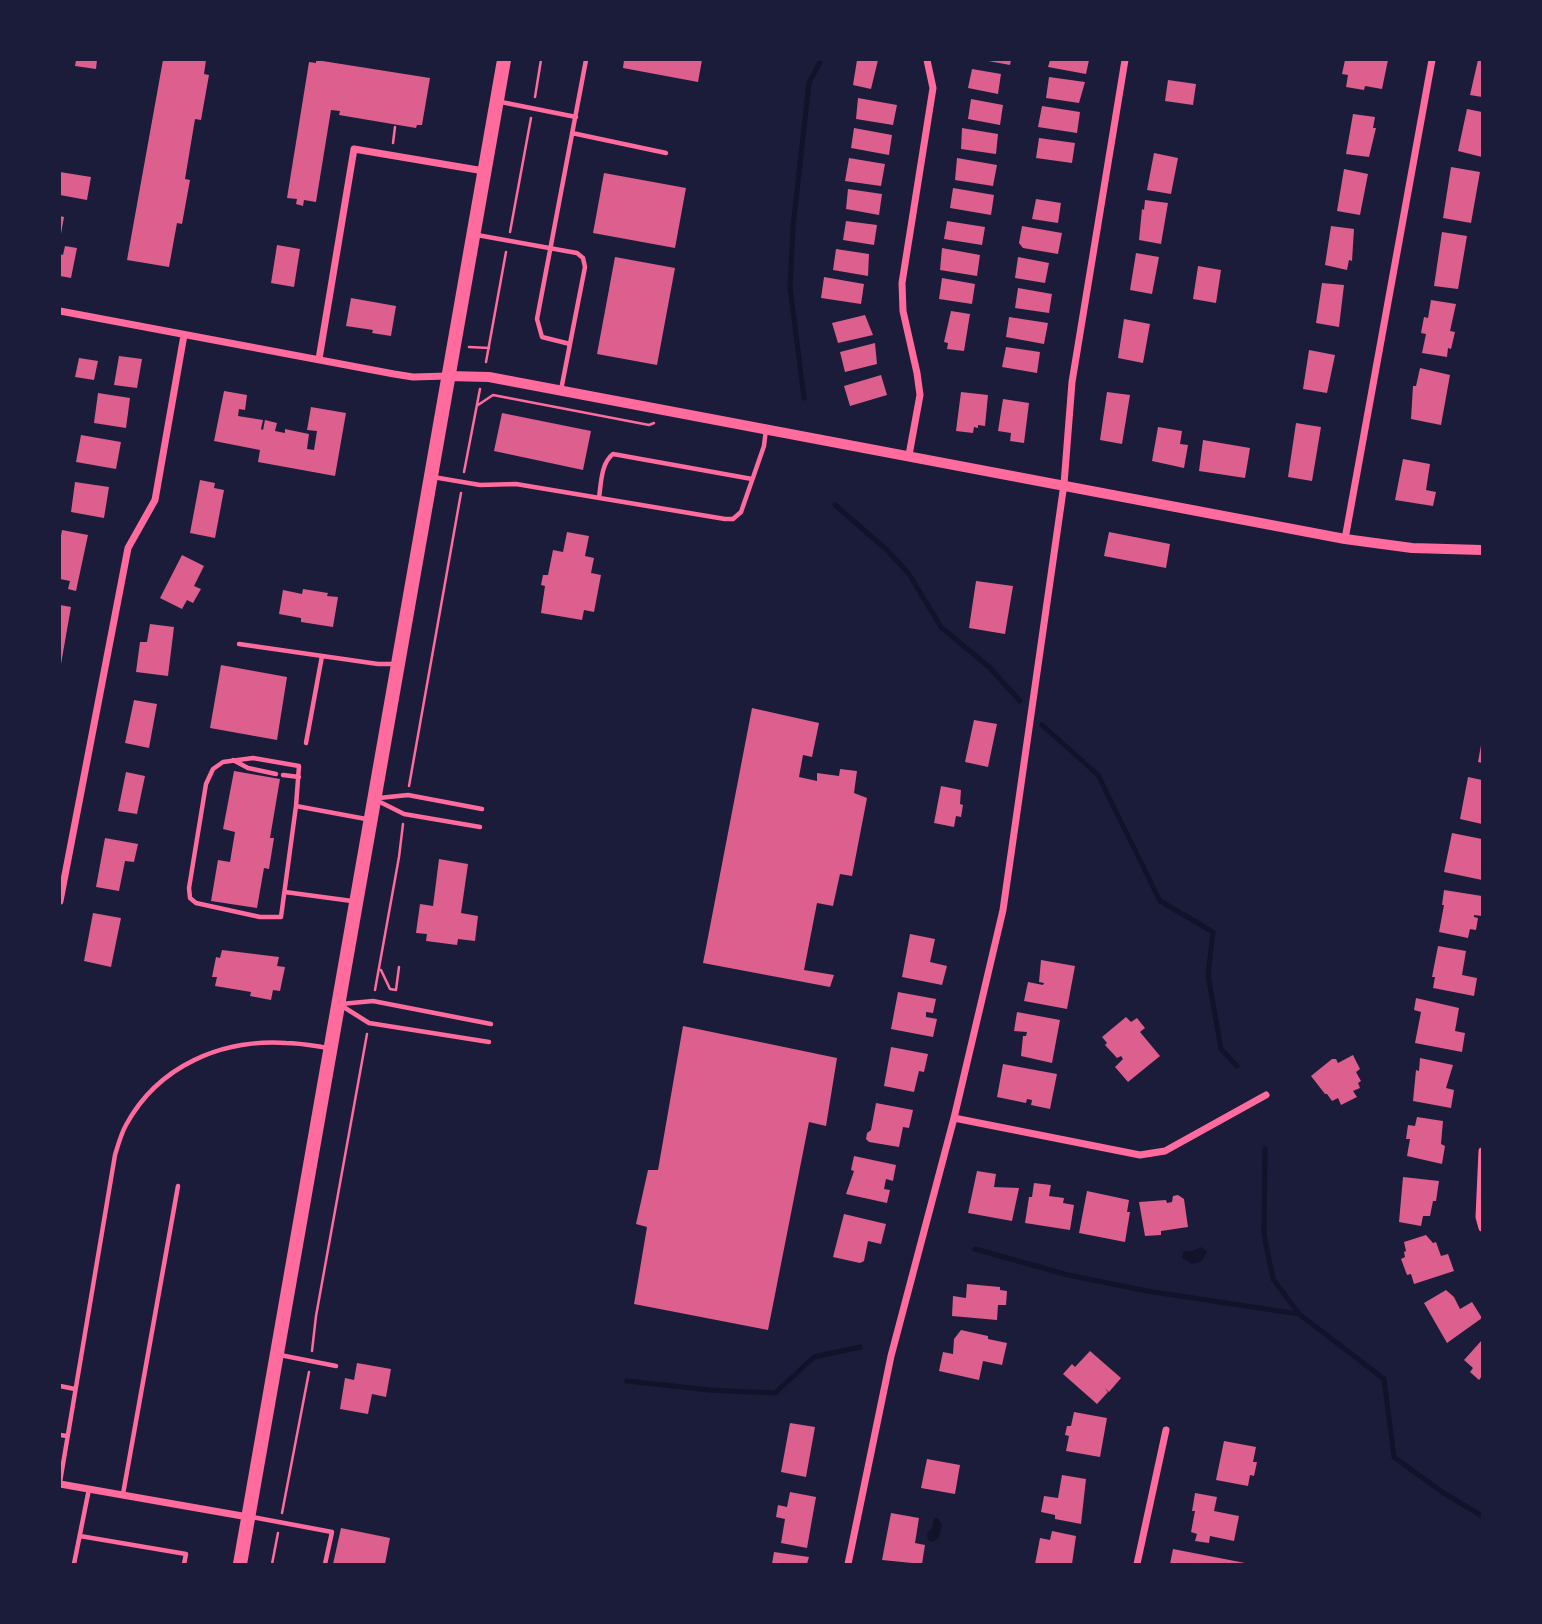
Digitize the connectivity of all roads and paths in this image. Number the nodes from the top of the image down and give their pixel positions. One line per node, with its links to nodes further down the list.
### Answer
1 (504, 60): 7 (main road)
2 (541, 60): 8 (path)
3 (586, 60): 9 (lane)
4 (927, 60): 31 (street)
5 (1125, 60): 35 (street)
6 (1432, 60): 37 (street)
7 (497, 101): 8 (lane); 14 (main road)
8 (533, 108): 9 (lane); 16 (path)
9 (576, 117): 11 (lane)
10 (395, 127): 12 (path)
11 (572, 133): 13 (lane); 17 (lane)
12 (392, 146)
13 (666, 153)
14 (484, 171): 15 (main road); 24 (street)
15 (472, 234): 16 (lane); 25 (main road)
16 (508, 241): 17 (lane); 22 (path)
17 (551, 248): 20 (lane); 20 (lane)
18 (60, 311): 19 (street)
19 (184, 335): 24 (street); 55 (street)
20 (570, 344): 26 (lane)
21 (483, 348): 22 (path)
22 (489, 348): 23 (path)
23 (488, 355)
24 (318, 359): 25 (street)
25 (448, 376): 26 (street); 32 (main road)
26 (561, 390): 30 (street)
27 (479, 398): 28 (path)
28 (478, 405): 29 (path); 34 (path)
29 (649, 425)
30 (766, 428): 31 (street); 33 (lane)
31 (909, 455): 35 (street)
32 (430, 477): 34 (lane); 41 (main road)
33 (752, 479): 36 (lane); 36 (lane)
34 (462, 482): 36 (lane); 47 (path)
35 (1063, 484): 37 (street); 66 (street)
36 (599, 498)
37 (1345, 539): 38 (street)
38 (1482, 550)
39 (239, 644): 40 (lane)
40 (322, 656): 41 (lane); 42 (lane)
41 (397, 664): 48 (main road)
42 (306, 743)
43 (233, 761): 44 (lane); 46 (lane); 54 (lane)
44 (275, 774)
45 (283, 775): 46 (lane)
46 (299, 777): 49 (lane)
47 (411, 777)
48 (374, 799): 50 (lane); 51 (main road); 52 (lane)
49 (296, 806): 51 (lane); 54 (lane)
50 (482, 809)
51 (371, 820): 56 (main road)
52 (481, 827)
53 (402, 829): 57 (path)
54 (285, 892): 56 (lane)
55 (60, 901)
56 (356, 902): 60 (main road)
57 (380, 967): 58 (path); 59 (path)
58 (399, 967)
59 (378, 975)
60 (339, 1004): 61 (lane); 63 (lane); 64 (main road)
61 (491, 1024)
62 (366, 1040): 71 (path)
63 (489, 1042)
64 (330, 1048): 70 (main road); 74 (lane)
65 (1266, 1095): 66 (street)
66 (954, 1118): 89 (street)
67 (1482, 1151): 69 (street)
68 (178, 1186): 80 (lane)
69 (1482, 1228)
70 (276, 1355): 71 (lane); 81 (main road)
71 (312, 1361): 72 (lane); 82 (path)
72 (336, 1366)
73 (60, 1386): 74 (lane)
74 (75, 1389): 77 (lane)
75 (1166, 1430): 90 (street)
76 (60, 1435): 77 (lane)
77 (67, 1436): 78 (lane)
78 (60, 1483): 79 (street)
79 (89, 1489): 80 (street); 83 (lane)
80 (123, 1495): 81 (street)
81 (248, 1517): 82 (lane); 86 (main road)
82 (280, 1522): 87 (path); 88 (lane)
83 (80, 1536): 84 (lane); 85 (lane)
84 (74, 1564)
85 (184, 1564)
86 (240, 1564)
87 (272, 1564)
88 (325, 1564)
89 (848, 1564)
90 (1137, 1564)

